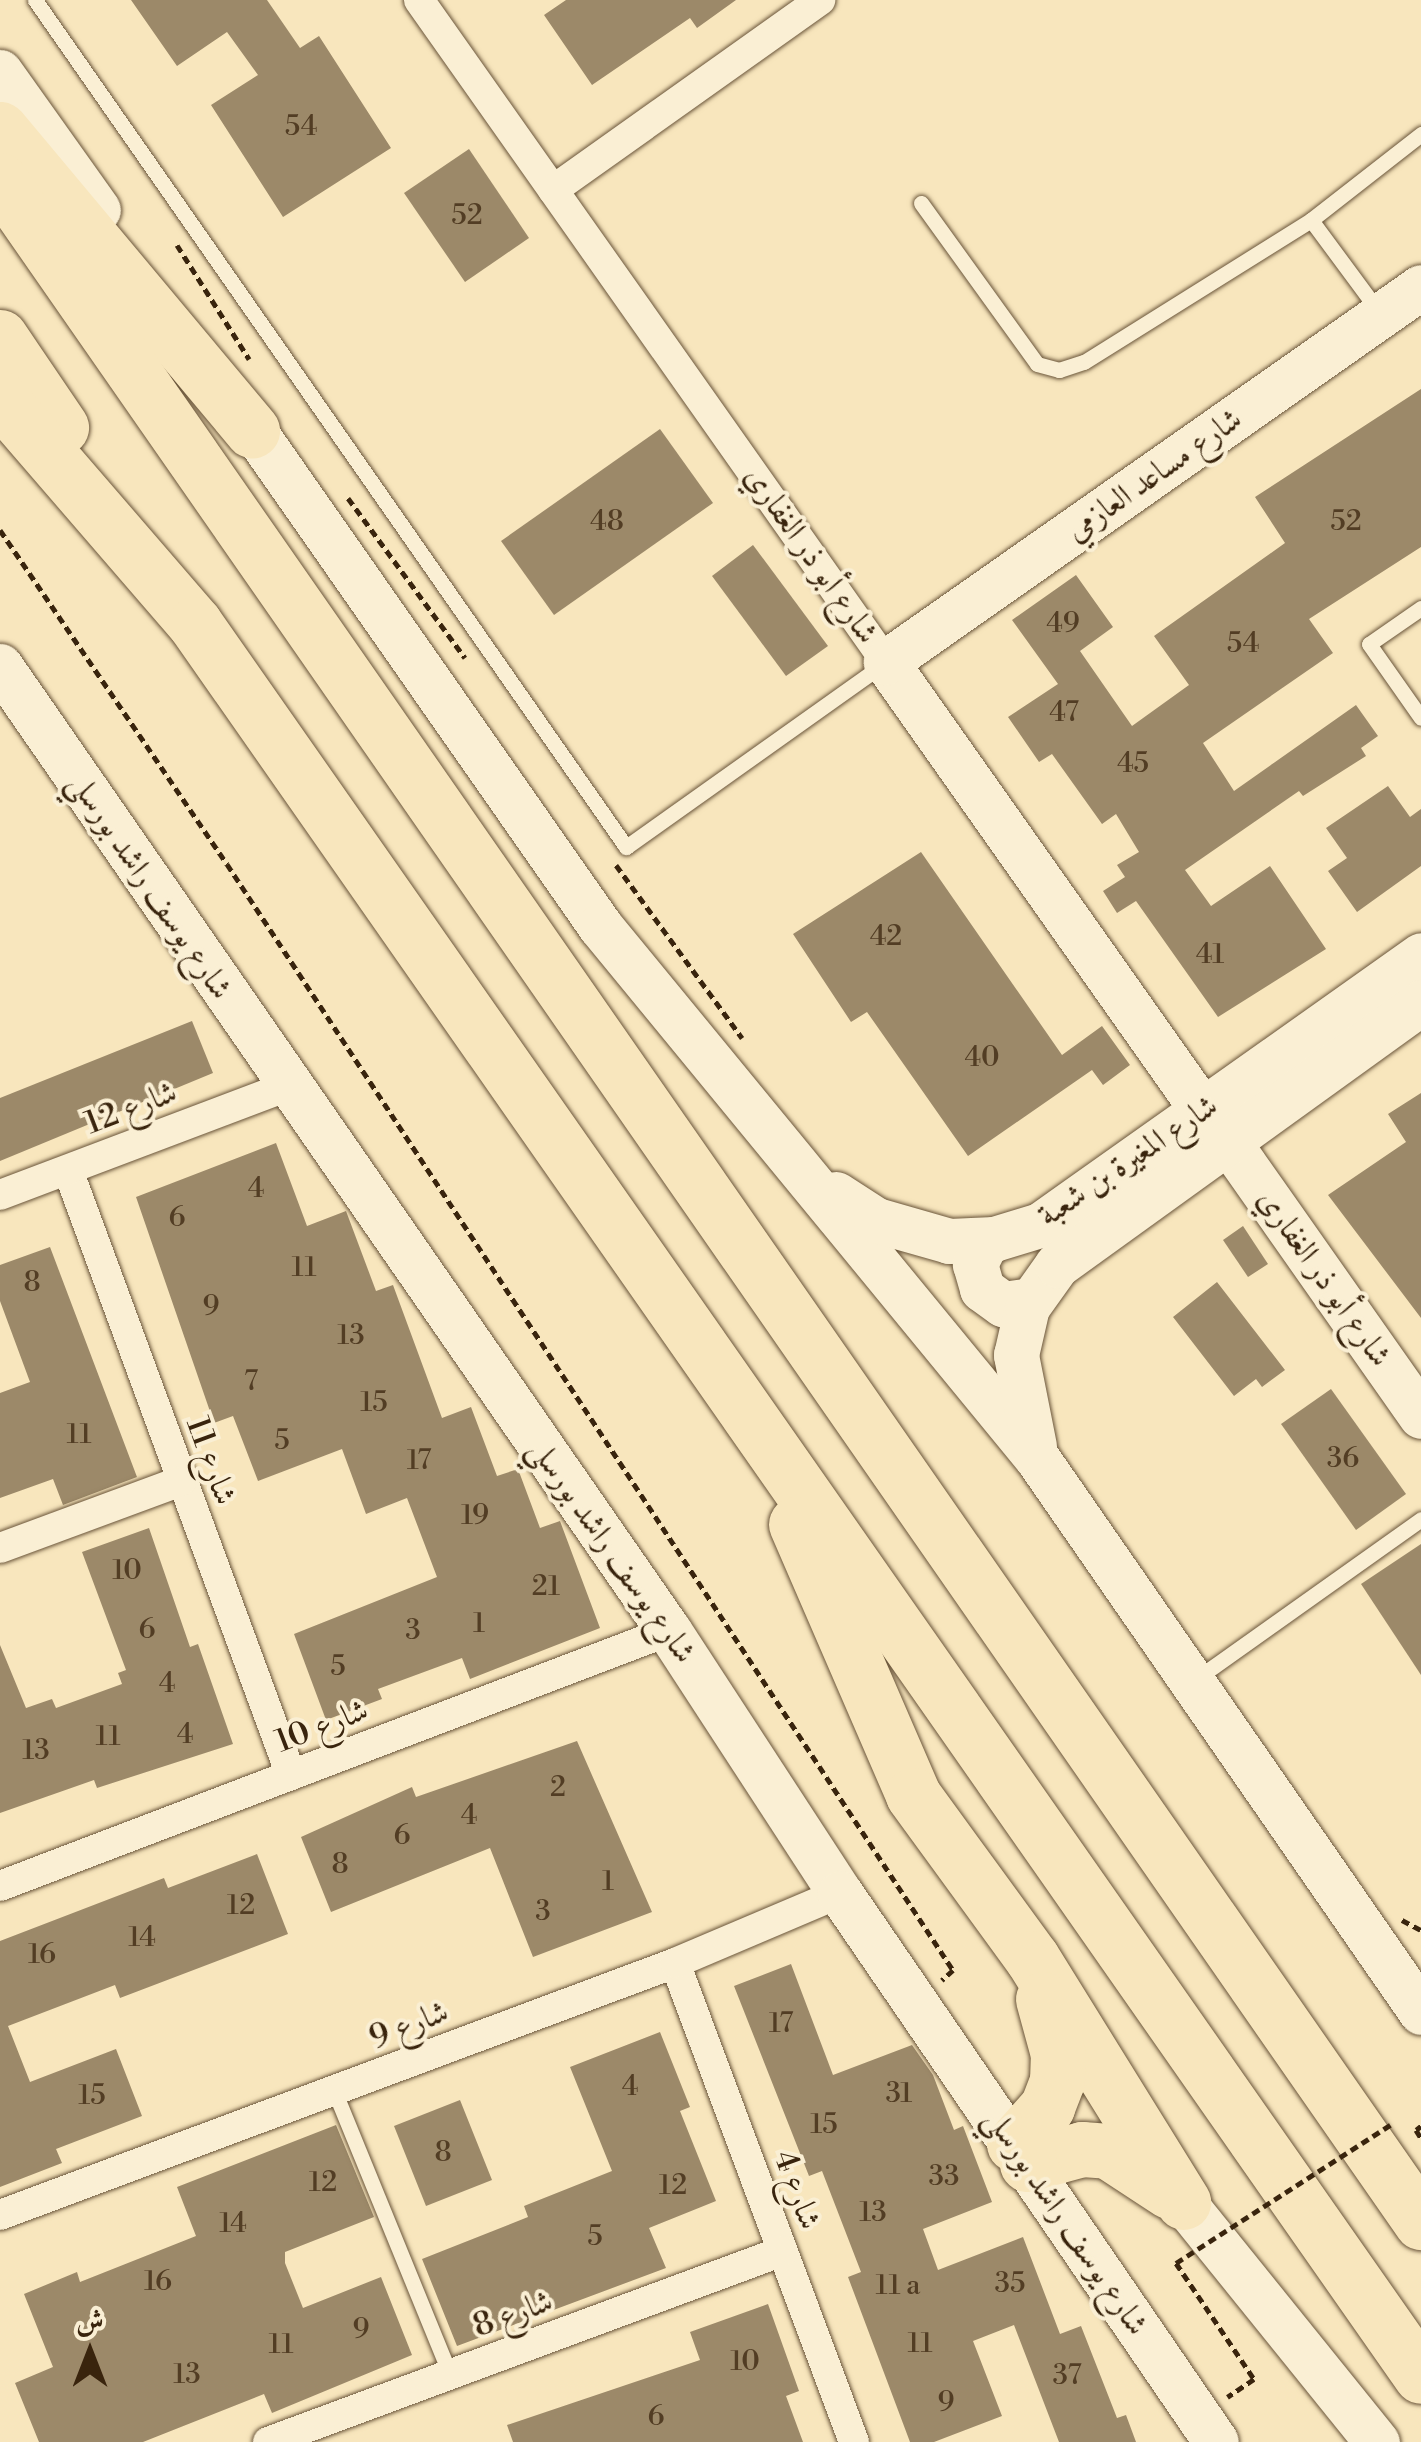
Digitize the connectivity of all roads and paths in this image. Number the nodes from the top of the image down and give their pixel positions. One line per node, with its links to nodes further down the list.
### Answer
1 (36, 0): 22 (lane)
2 (418, 0): 8 (street, شارع أبو ذر الغفاري)
3 (820, 0): 8 (street)
4 (0, 72): 17 (main road)
5 (0, 129): 17 (highway)
6 (1421, 134): 10 (lane)
7 (0, 180): 62 (highway)
8 (553, 190): 22 (street, شارع أبو ذر الغفاري)
9 (922, 202): 10 (lane)
10 (1311, 220): 13 (lane)
11 (167, 229): 15 (path)
12 (1421, 288): 13 (main road, شارع مساعد العازمي)
13 (1382, 315): 22 (main road, شارع مساعد العازمي)
14 (0, 337): 21 (highway)
15 (251, 362)
16 (0, 398): 21 (highway)
17 (252, 430): 33 (main road)
18 (342, 489): 23 (path)
19 (0, 530): 53 (path)
20 (1421, 608): 25 (lane)
21 (195, 624): 37 (highway)
22 (886, 662): 31 (main road, شارع أبو ذر الغفاري)
23 (469, 664)
24 (0, 666): 30 (main road, شارع يوسف راشد بورسلي)
25 (1421, 718)
26 (608, 854): 29 (path)
27 (1421, 955): 31 (main road, شارع المغيرة بن شعبة)
28 (1421, 1002): 31 (main road, شارع المغيرة بن شعبة)
29 (748, 1045)
30 (288, 1086): 32 (street, شارع 12); 43 (main road, شارع يوسف راشد بورسلي)
31 (1215, 1126): 35 (main road, شارع المغيرة بن شعبة); 36 (main road, شارع المغيرة بن شعبة); 38 (main road, شارع أبو ذر الغفاري)
32 (68, 1170): 34 (street, شارع 12); 40 (street, شارع 11)
33 (810, 1176): 35 (main road, شارع المغيرة بن شعبة); 39 (main road)
34 (0, 1195)
35 (987, 1240): 36 (main road)
36 (1030, 1300): 39 (main road, شارع المغيرة بن شعبة)
37 (749, 1416): 51 (highway); 65 (highway)
38 (1421, 1416)
39 (1036, 1458): 44 (main road)
40 (181, 1480): 42 (street); 45 (street, شارع 11)
41 (1421, 1520): 44 (lane)
42 (0, 1548)
43 (669, 1631): 45 (street, شارع 10); 47 (main road, شارع يوسف راشد بورسلي)
44 (1192, 1682): 48 (main road)
45 (291, 1775): 46 (street, شارع 10)
46 (0, 1886)
47 (840, 1894): 52 (street, شارع 9); 53 (main road, شارع يوسف راشد بورسلي)
48 (1379, 1921): 49 (path); 50 (main road); 54 (main road)
49 (1421, 1930)
50 (1421, 1957)
51 (1032, 1958): 59 (highway); 60 (highway)
52 (675, 1962): 55 (street, شارع 9); 63 (street, شارع 4)
53 (916, 2003): 59 (main road, شارع يوسف راشد بورسلي)
54 (1421, 2012)
55 (334, 2090): 61 (street, شارع 9); 64 (lane)
56 (1395, 2122): 66 (path, bridge)
57 (1421, 2126): 58 (path)
58 (1421, 2138)
59 (1021, 2154): 60 (highway); 69 (main road, شارع يوسف راشد بورسلي)
60 (1183, 2202): 70 (main road)
61 (0, 2215)
62 (1421, 2222)
63 (782, 2250): 64 (street, شارع 8); 68 (street, شارع 4)
64 (450, 2374): 67 (street, شارع 8)
65 (1421, 2376)
66 (1254, 2379)
67 (268, 2442)
68 (854, 2442)
69 (1216, 2442)
70 (1378, 2442)

